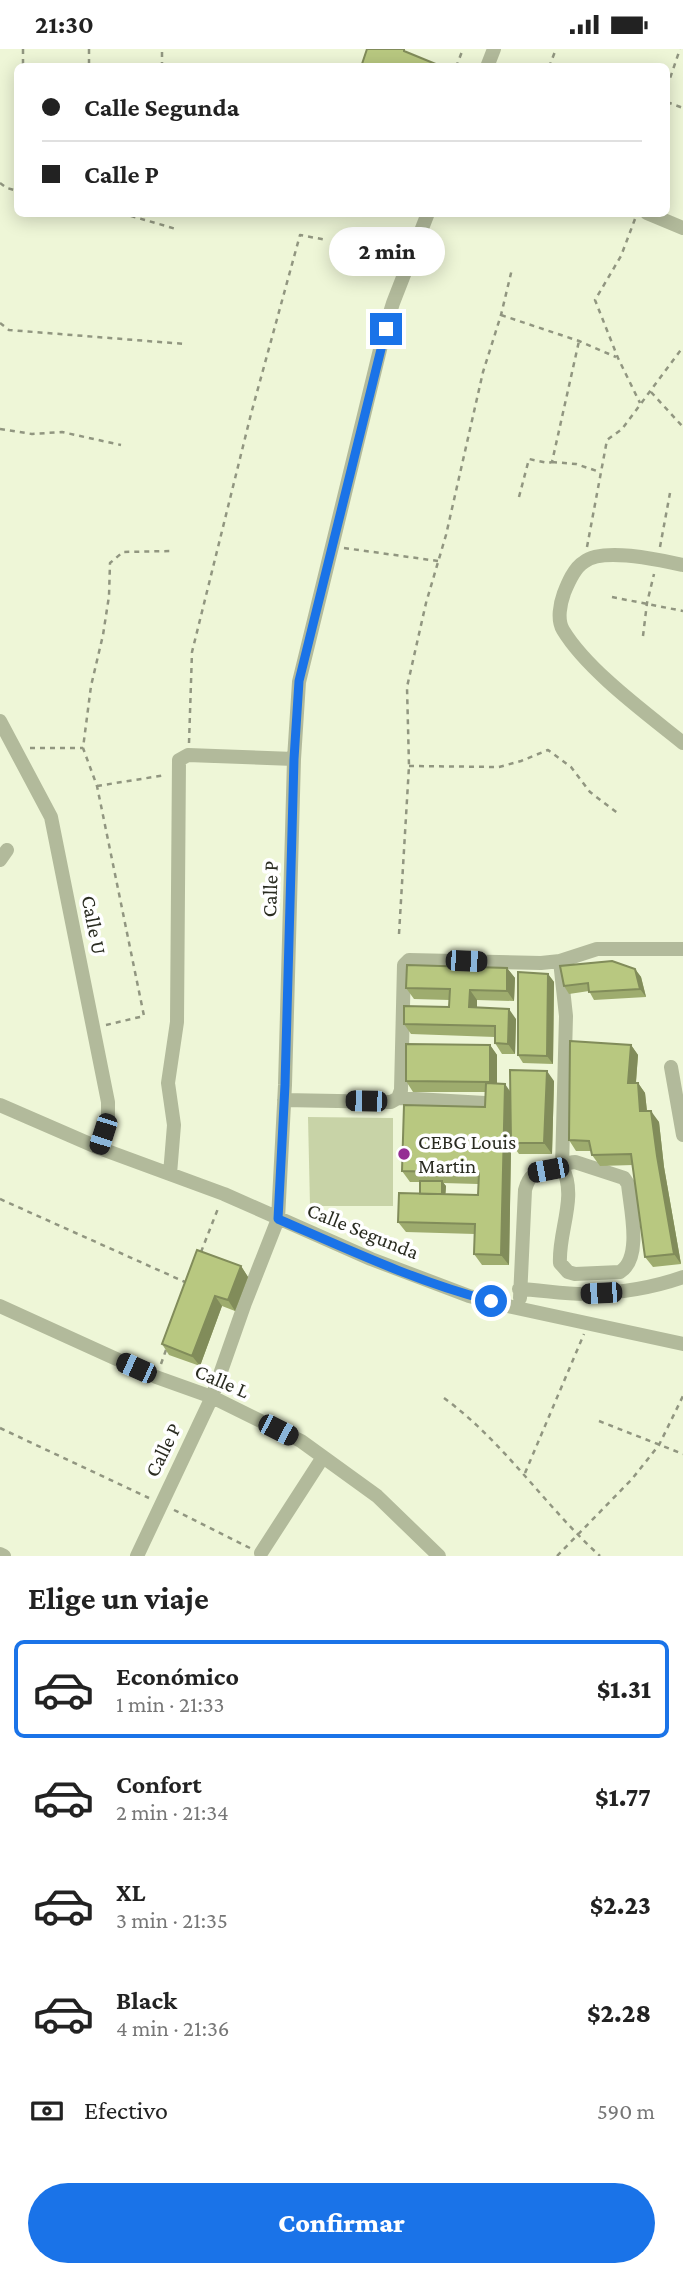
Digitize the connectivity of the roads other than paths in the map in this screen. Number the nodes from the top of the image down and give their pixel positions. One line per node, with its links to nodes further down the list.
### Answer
1 (426, 217): 7 (street, Calle P)
2 (657, 217): 3 (street)
3 (683, 228)
4 (683, 565): 6 (street)
5 (0, 721): 16 (street, Calle U)
6 (683, 743)
7 (294, 759): 12 (street, Calle P); 18 (street)
8 (683, 949): 9 (street)
9 (560, 961): 11 (street); 17 (street)
10 (671, 1067): 15 (street)
11 (398, 1098): 12 (street); 13 (street)
12 (284, 1100): 19 (street, Calle P)
13 (485, 1103)
14 (0, 1105): 16 (street, Calle Segunda)
15 (683, 1135)
16 (99, 1148): 18 (street, Calle Segunda)
17 (562, 1167): 17 (street); 20 (street)
18 (170, 1174): 19 (street, Calle Segunda)
19 (278, 1219): 22 (street, Calle Segunda); 23 (street, Calle P)
20 (683, 1277)
21 (0, 1306): 23 (street, Calle L)
22 (683, 1344)
23 (212, 1397): 24 (street, Calle L); 26 (street, Calle P)
24 (323, 1457): 25 (street); 27 (street, Calle L)
25 (261, 1553)
26 (137, 1556)
27 (439, 1556)

